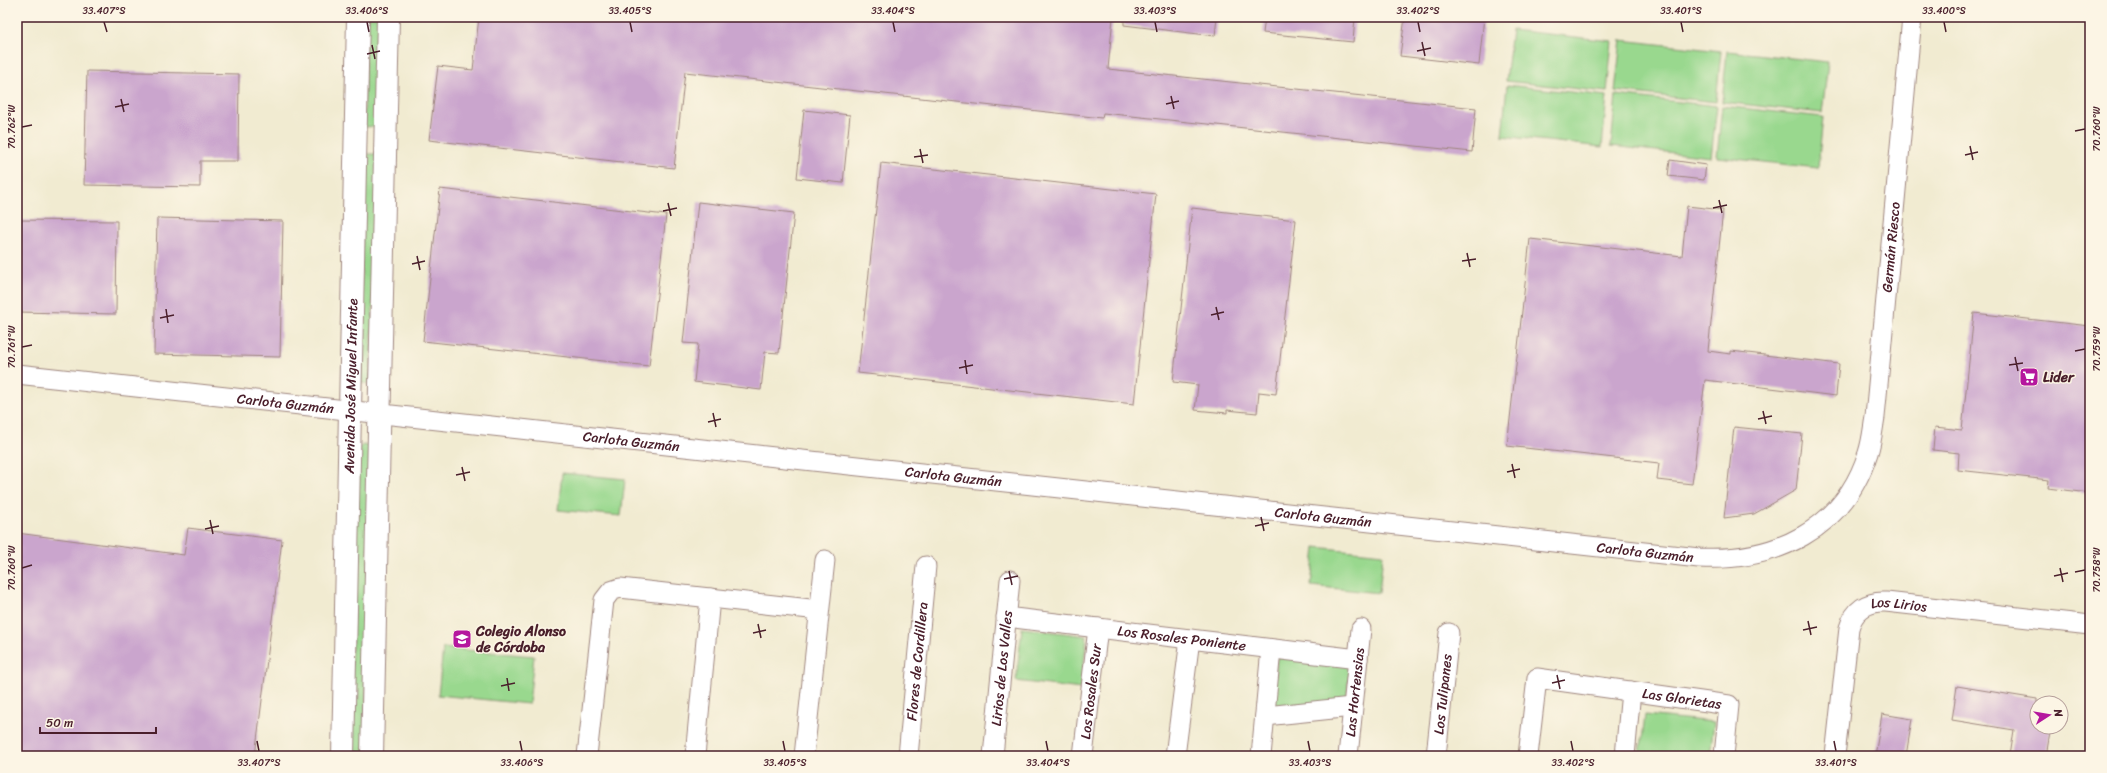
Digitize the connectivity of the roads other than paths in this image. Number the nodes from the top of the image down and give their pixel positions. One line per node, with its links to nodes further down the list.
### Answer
1 (358, 17): 4 (street, Avenida José Miguel Infante)
2 (388, 17): 5 (street, Avenida José Miguel Infante)
3 (1912, 17): 9 (street, Germán Riesco)
4 (355, 135): 5 (street); 7 (street, Avenida José Miguel Infante)
5 (385, 137): 8 (street, Avenida José Miguel Infante)
6 (17, 374): 7 (street, Carlota Guzmán)
7 (350, 410): 8 (street, Carlota Guzmán); 26 (street, Avenida José Miguel Infante)
8 (380, 414): 9 (street, Carlota Guzmán); 27 (street, Avenida José Miguel Infante)
9 (1859, 474)
10 (824, 560): 14 (street)
11 (926, 566): 31 (street, Flores de Cordillera)
12 (1010, 580): 15 (street, Lirios de Los Valles)
13 (710, 598): 14 (street); 28 (street); 29 (street)
14 (819, 610): 30 (street)
15 (1006, 617): 17 (street, Los Rosales Poniente); 32 (street, Lirios de Los Valles)
16 (2090, 625): 41 (street, Los Lirios)
17 (1098, 628): 20 (street, Los Rosales Poniente); 33 (street, Los Rosales Sur)
18 (1361, 629): 22 (street, Las Hortensias)
19 (1449, 633): 37 (street, Los Tulipanes)
20 (1190, 639): 21 (street, Los Rosales Poniente); 34 (street)
21 (1271, 649): 22 (street, Los Rosales Poniente); 25 (street)
22 (1358, 659): 24 (street, Las Hortensias)
23 (1631, 691): 38 (street, Las Glorietas); 39 (street, Las Glorietas); 40 (street, Las Glorietas)
24 (1352, 707): 25 (street); 36 (street, Las Hortensias)
25 (1265, 716): 35 (street)
26 (342, 756)
27 (372, 756)
28 (587, 756)
29 (695, 756)
30 (804, 756)
31 (908, 756)
32 (993, 756)
33 (1083, 756)
34 (1175, 756)
35 (1261, 756)
36 (1348, 756)
37 (1436, 756)
38 (1528, 756)
39 (1625, 756)
40 (1724, 756)
41 (1835, 756)

